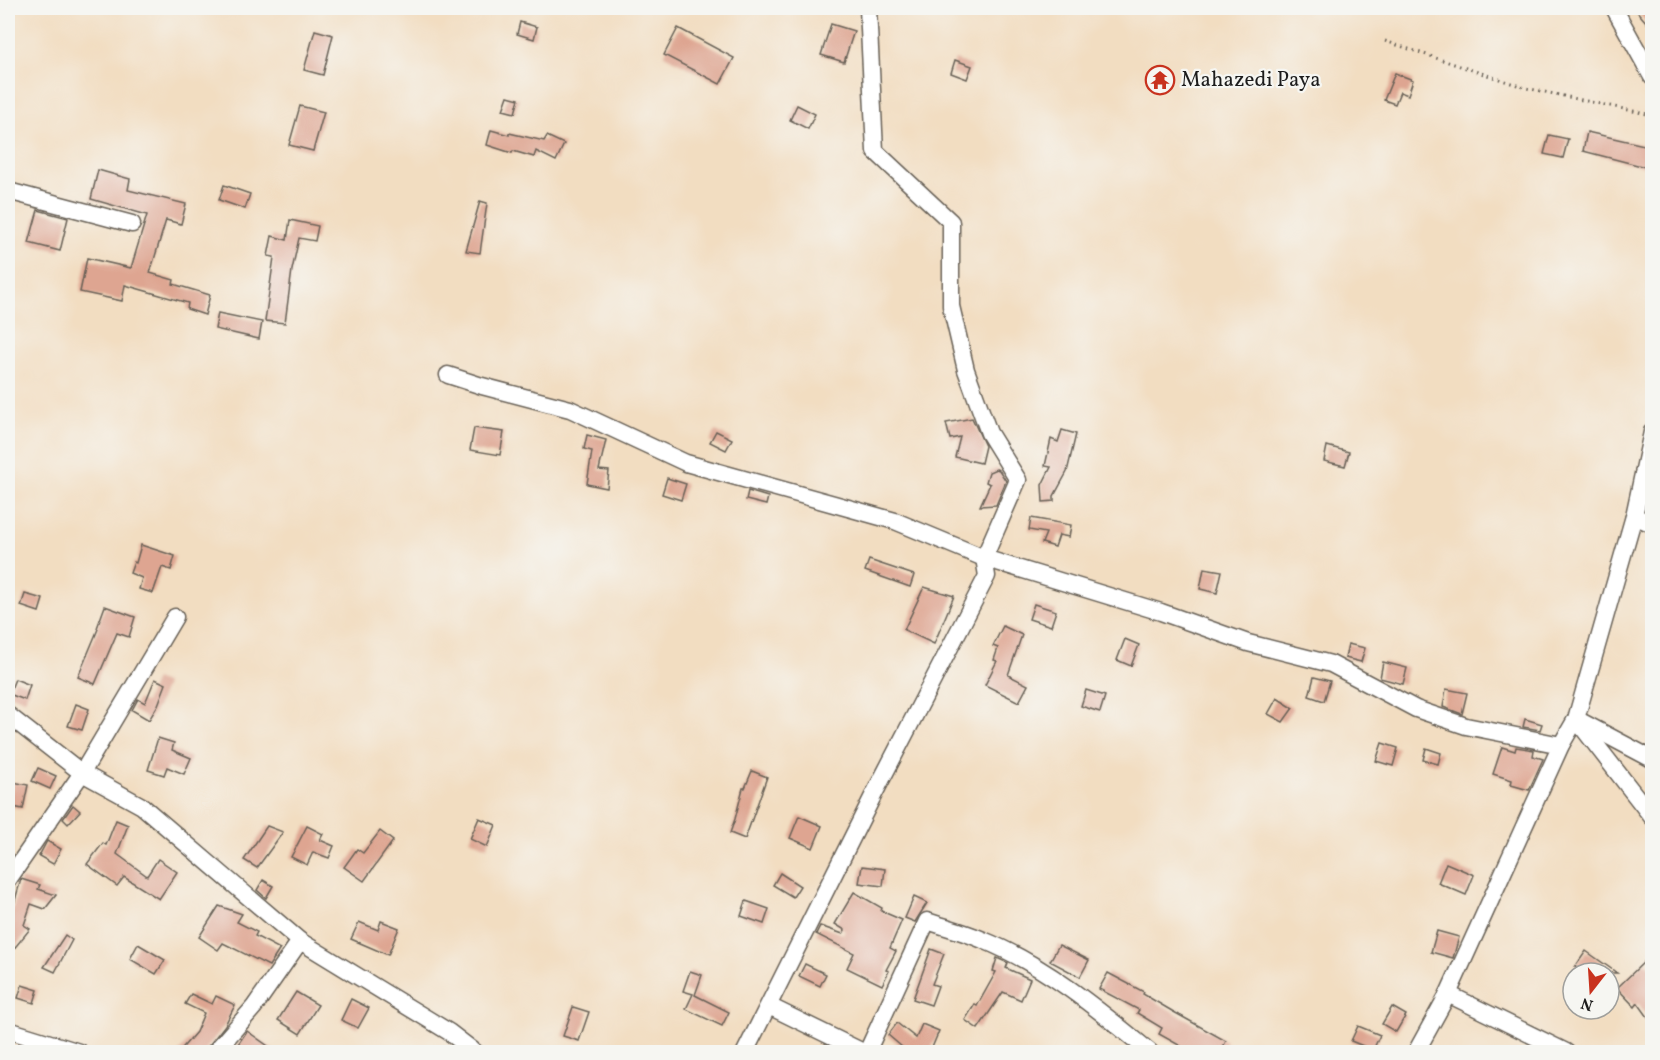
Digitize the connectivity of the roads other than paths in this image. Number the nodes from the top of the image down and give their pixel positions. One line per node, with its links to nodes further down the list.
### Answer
1 (868, 8): 10 (street)
2 (1614, 8): 3 (street)
3 (1653, 76)
4 (8, 191): 5 (street)
5 (132, 224)
6 (447, 375): 10 (street)
7 (1653, 432): 8 (street)
8 (1634, 516): 9 (street); 13 (street)
9 (1653, 524)
10 (984, 558): 14 (street); 21 (street)
11 (175, 618): 16 (street)
12 (8, 715): 16 (street)
13 (1576, 719): 14 (street); 15 (street); 17 (street)
14 (1561, 745): 20 (street)
15 (1653, 759)
16 (82, 772): 18 (street); 19 (street)
17 (1653, 817)
18 (8, 880)
19 (300, 941): 24 (street); 25 (street)
20 (1448, 994): 30 (street); 31 (street)
21 (769, 1006): 26 (street); 27 (street)
22 (8, 1030): 23 (street)
23 (79, 1053)
24 (215, 1053)
25 (475, 1053)
26 (746, 1053)
27 (862, 1053)
28 (867, 1053): 29 (street)
29 (1150, 1053)
30 (1416, 1053)
31 (1566, 1053)

